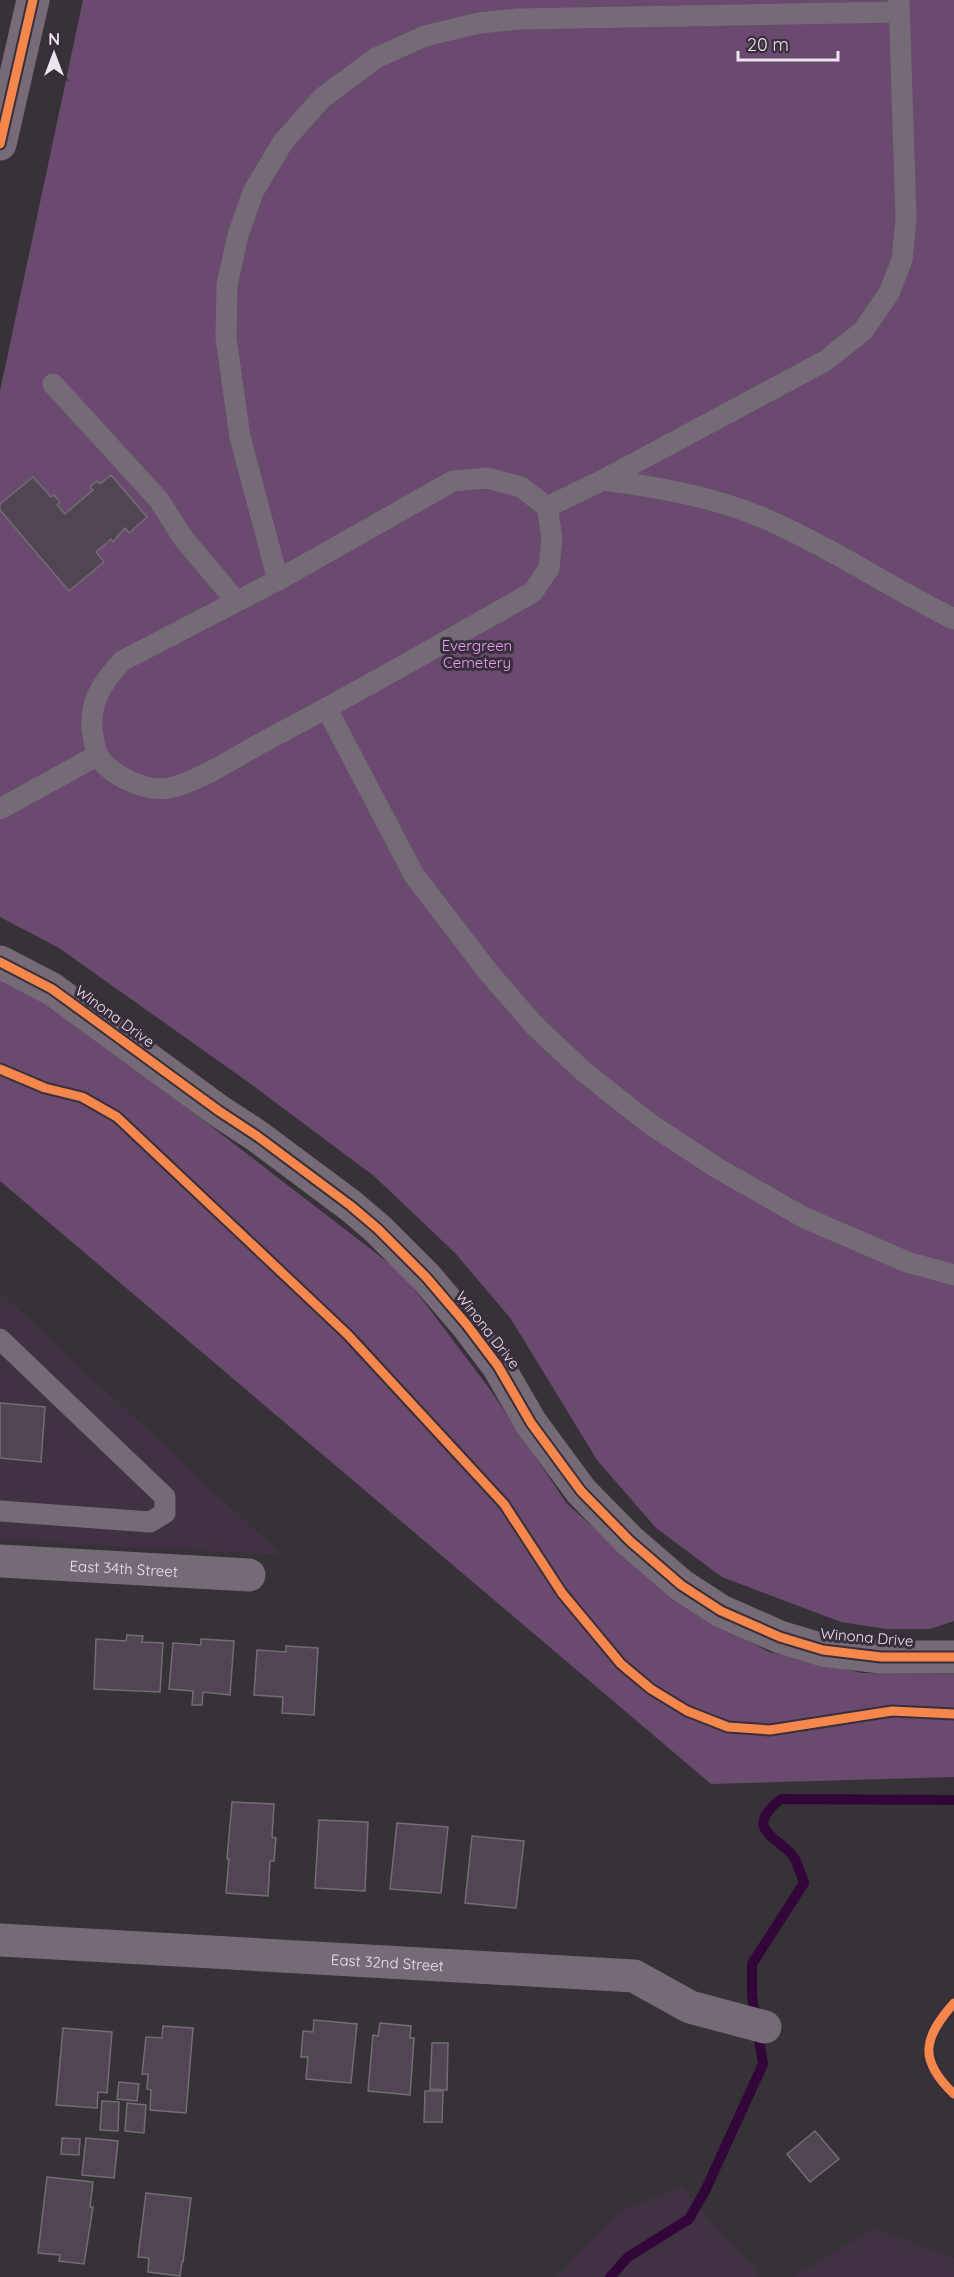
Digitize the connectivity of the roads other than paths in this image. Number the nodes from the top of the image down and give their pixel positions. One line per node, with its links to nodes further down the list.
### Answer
1 (33, 0): 3 (main road)
2 (899, 6): 5 (lane); 7 (lane)
3 (0, 144)
4 (53, 384): 8 (lane)
5 (603, 480): 6 (lane); 9 (lane)
6 (547, 507): 7 (lane); 10 (lane)
7 (278, 580): 8 (lane)
8 (236, 602): 11 (lane)
9 (954, 619)
10 (327, 709): 11 (lane); 14 (lane)
11 (98, 755): 12 (lane)
12 (0, 809)
13 (0, 962): 19 (street, Winona Drive)
14 (954, 1275)
15 (0, 1340): 16 (lane)
16 (0, 1511)
17 (0, 1561): 18 (street, East 34th Street)
18 (249, 1575)
19 (954, 1657)
20 (0, 1940): 21 (street, East 32nd Street)
21 (765, 2027)

